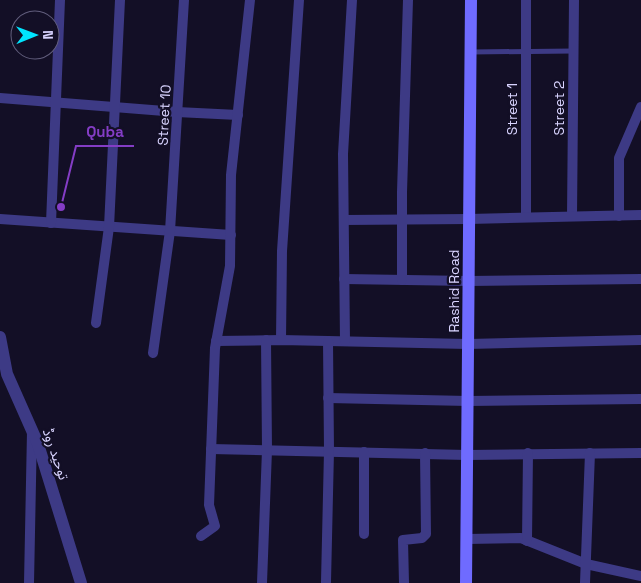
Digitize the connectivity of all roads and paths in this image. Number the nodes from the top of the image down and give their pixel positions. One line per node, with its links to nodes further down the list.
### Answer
1 (60, 0): 15 (street)
2 (120, 0): 17 (street)
3 (184, 0): 18 (street, Street 10)
4 (250, 0): 19 (street)
5 (299, 0): 40 (street)
6 (352, 0): 27 (street)
7 (408, 0): 24 (street)
8 (471, 0): 12 (main road, Rashid Road)
9 (526, 0): 13 (street, Street 1)
10 (574, 0): 11 (street, Street 2)
11 (573, 51): 13 (lane); 21 (street, Street 2)
12 (470, 52): 13 (lane); 25 (main road, Rashid Road)
13 (526, 52): 23 (street, Street 1)
14 (0, 98): 15 (street)
15 (55, 103): 17 (street); 28 (street)
16 (641, 106): 22 (street)
17 (114, 107): 18 (street); 29 (street)
18 (177, 112): 19 (street); 30 (street, Street 10)
19 (238, 115): 31 (street)
20 (641, 215): 22 (street)
21 (572, 216): 22 (street); 23 (street)
22 (619, 216)
23 (526, 217): 25 (street)
24 (402, 219): 25 (street); 27 (street); 34 (street)
25 (469, 219): 35 (main road, Rashid Road)
26 (0, 220): 28 (street)
27 (344, 220): 32 (street)
28 (51, 223): 29 (street)
29 (109, 227): 30 (street); 36 (street)
30 (170, 231): 31 (street); 45 (street, Street 10)
31 (230, 235): 38 (street)
32 (344, 279): 34 (street); 43 (street)
33 (641, 279): 35 (street)
34 (402, 280): 35 (street)
35 (469, 281): 44 (main road, Rashid Road)
36 (96, 323)
37 (0, 337): 46 (street, توحید روڈ)
38 (216, 340): 39 (street); 51 (street)
39 (266, 340): 40 (street); 52 (street)
40 (281, 340): 42 (street)
41 (641, 340): 44 (street)
42 (328, 341): 43 (street); 47 (street)
43 (345, 341): 44 (street)
44 (468, 344): 49 (main road, Rashid Road)
45 (153, 353)
46 (3, 375): 50 (street, توحید روڈ)
47 (328, 398): 49 (street); 53 (street)
48 (641, 399): 49 (street)
49 (468, 401): 58 (main road, Rashid Road)
50 (32, 430): 66 (street); 67 (street, توحید روڈ)
51 (211, 449): 52 (street); 61 (street)
52 (267, 450): 53 (street); 68 (street)
53 (328, 451): 54 (street); 69 (street)
54 (364, 452): 55 (street); 60 (street)
55 (425, 453): 58 (street); 70 (street)
56 (590, 453): 57 (street); 59 (street); 64 (street)
57 (641, 453)
58 (467, 454): 59 (street); 62 (main road, Rashid Road)
59 (528, 454): 63 (street)
60 (364, 534)
61 (201, 536)
62 (467, 539): 63 (street); 71 (main road, Rashid Road)
63 (527, 541): 64 (street)
64 (586, 564): 65 (street); 72 (street)
65 (641, 576)
66 (29, 583)
67 (81, 583)
68 (262, 583)
69 (327, 583)
70 (404, 583)
71 (466, 583)
72 (585, 583)

